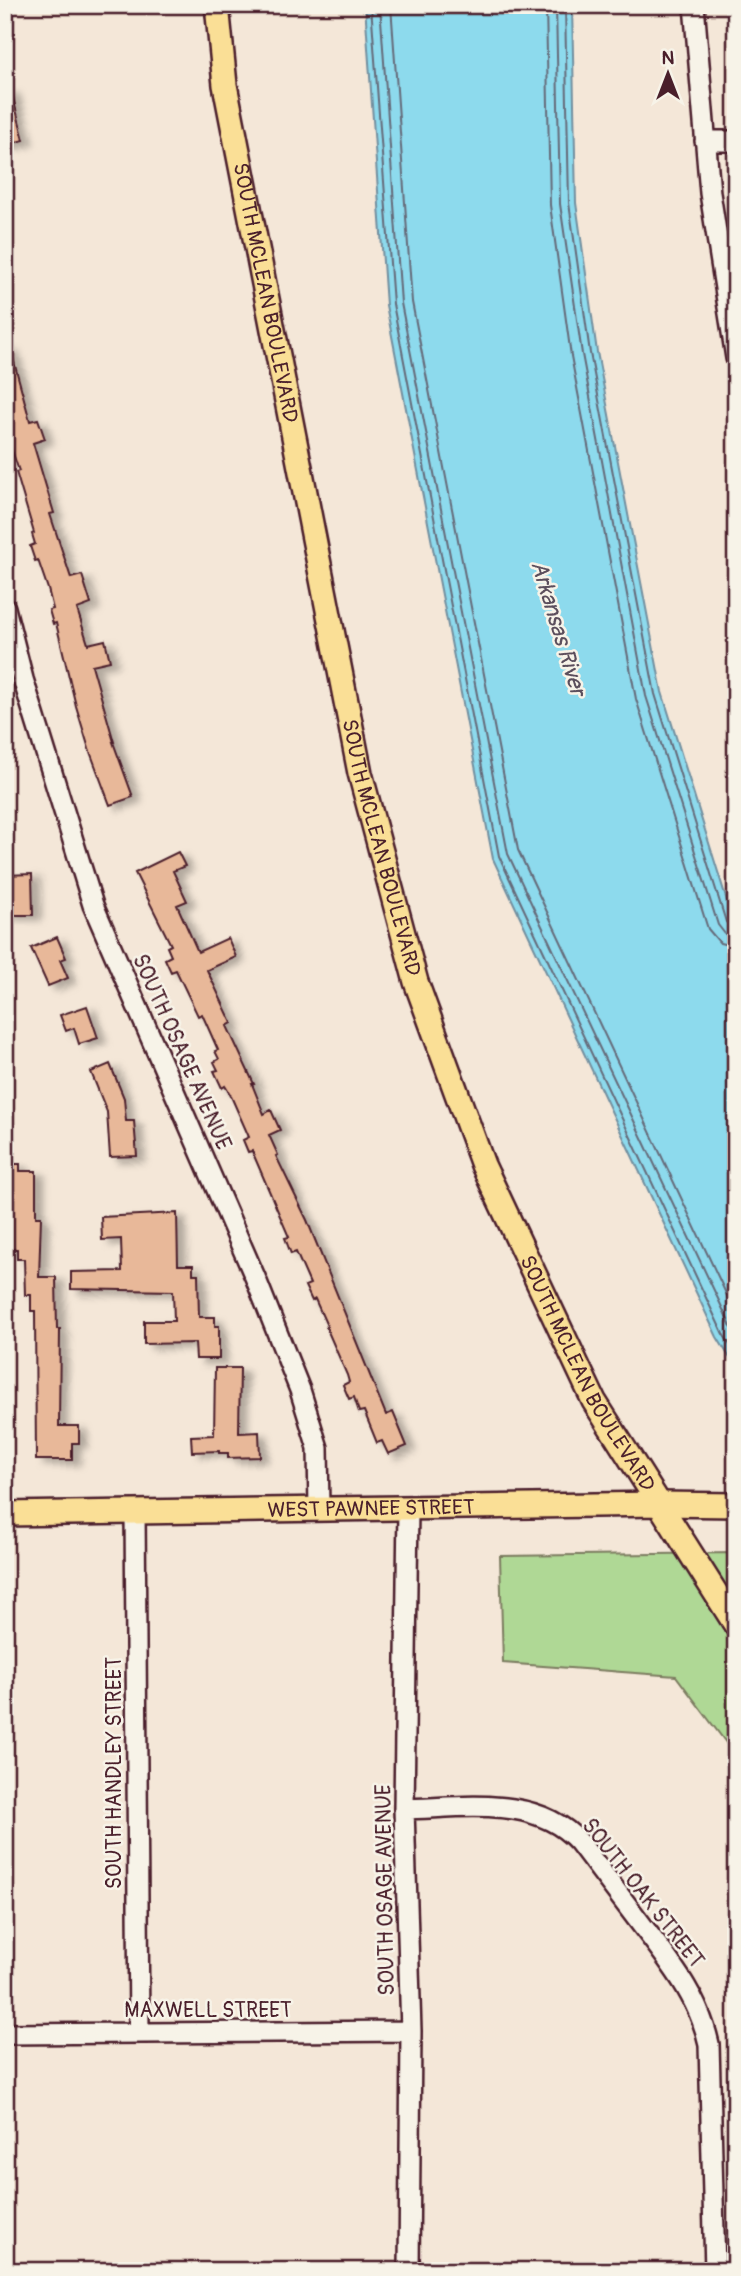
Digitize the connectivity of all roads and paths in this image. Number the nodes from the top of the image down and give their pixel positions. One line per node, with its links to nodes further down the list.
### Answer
1 (217, 5): 7 (main road, SOUTH MCLEAN BOULEVARD)
2 (694, 5): 3 (street)
3 (705, 141): 4 (street); 5 (street)
4 (736, 141)
5 (736, 358)
6 (5, 608): 10 (street, SOUTH OSAGE AVENUE)
7 (659, 1504): 8 (main road, WEST PAWNEE STREET); 9 (main road, WEST PAWNEE STREET); 13 (main road, SOUTH MCLEAN BOULEVARD)
8 (736, 1506)
9 (408, 1508): 10 (main road, WEST PAWNEE STREET); 14 (street, SOUTH OSAGE AVENUE)
10 (319, 1509): 11 (main road, WEST PAWNEE STREET)
11 (135, 1512): 12 (main road, WEST PAWNEE STREET); 16 (street, SOUTH HANDLEY STREET)
12 (5, 1514)
13 (736, 1625)
14 (404, 1809): 15 (street, SOUTH OSAGE AVENUE); 19 (street, SOUTH OAK STREET)
15 (411, 2031): 16 (street, MAXWELL STREET); 18 (street, SOUTH OSAGE AVENUE)
16 (139, 2033): 17 (street, MAXWELL STREET)
17 (5, 2034)
18 (409, 2271)
19 (715, 2271)

